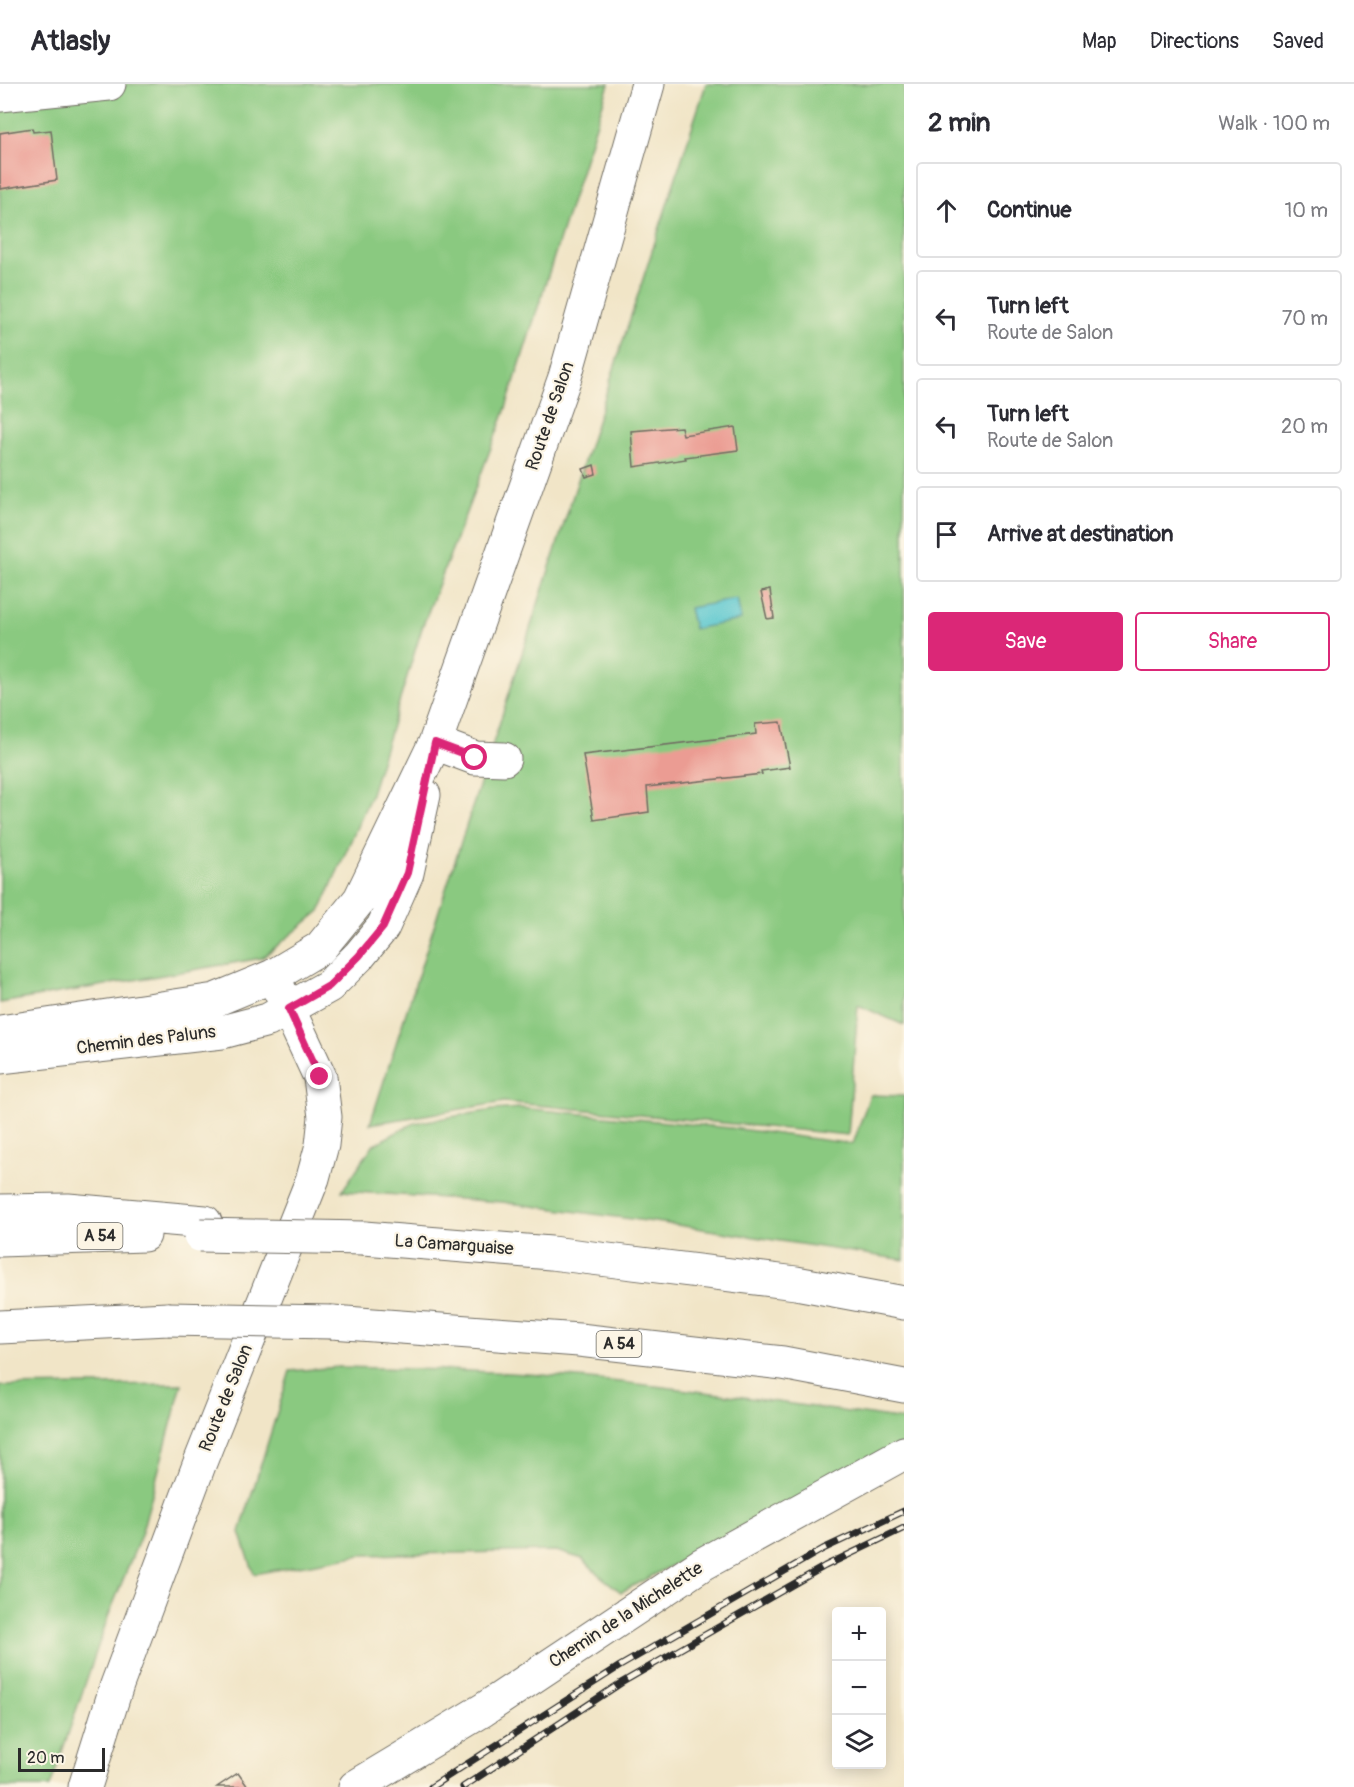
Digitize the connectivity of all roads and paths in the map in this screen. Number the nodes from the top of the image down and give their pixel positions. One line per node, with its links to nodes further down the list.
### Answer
1 (109, 84): 3 (main road)
2 (648, 84): 4 (main road, Route de Salon)
3 (0, 95)
4 (435, 743): 5 (main road); 6 (main road, Route de Salon); 7 (main road, Route de Salon)
5 (504, 759)
6 (273, 976): 7 (main road, Route de Salon); 8 (main road, Chemin des Paluns)
7 (289, 1009): 8 (main road, Chemin des Paluns); 18 (main road, Route de Salon)
8 (141, 1026): 9 (main road, Chemin des Paluns); 10 (main road, Chemin des Paluns)
9 (0, 1032)
10 (0, 1057)
11 (0, 1211): 12 (main road)
12 (202, 1228): 13 (main road, La Camarguaise / A 54); 14 (main road, La Camarguaise / A 54, bridge)
13 (0, 1240)
14 (904, 1303)
15 (0, 1327): 16 (main road, A 54, bridge)
16 (904, 1386)
17 (904, 1454): 19 (main road, Chemin de la Michelette)
18 (85, 1787)
19 (356, 1787)

